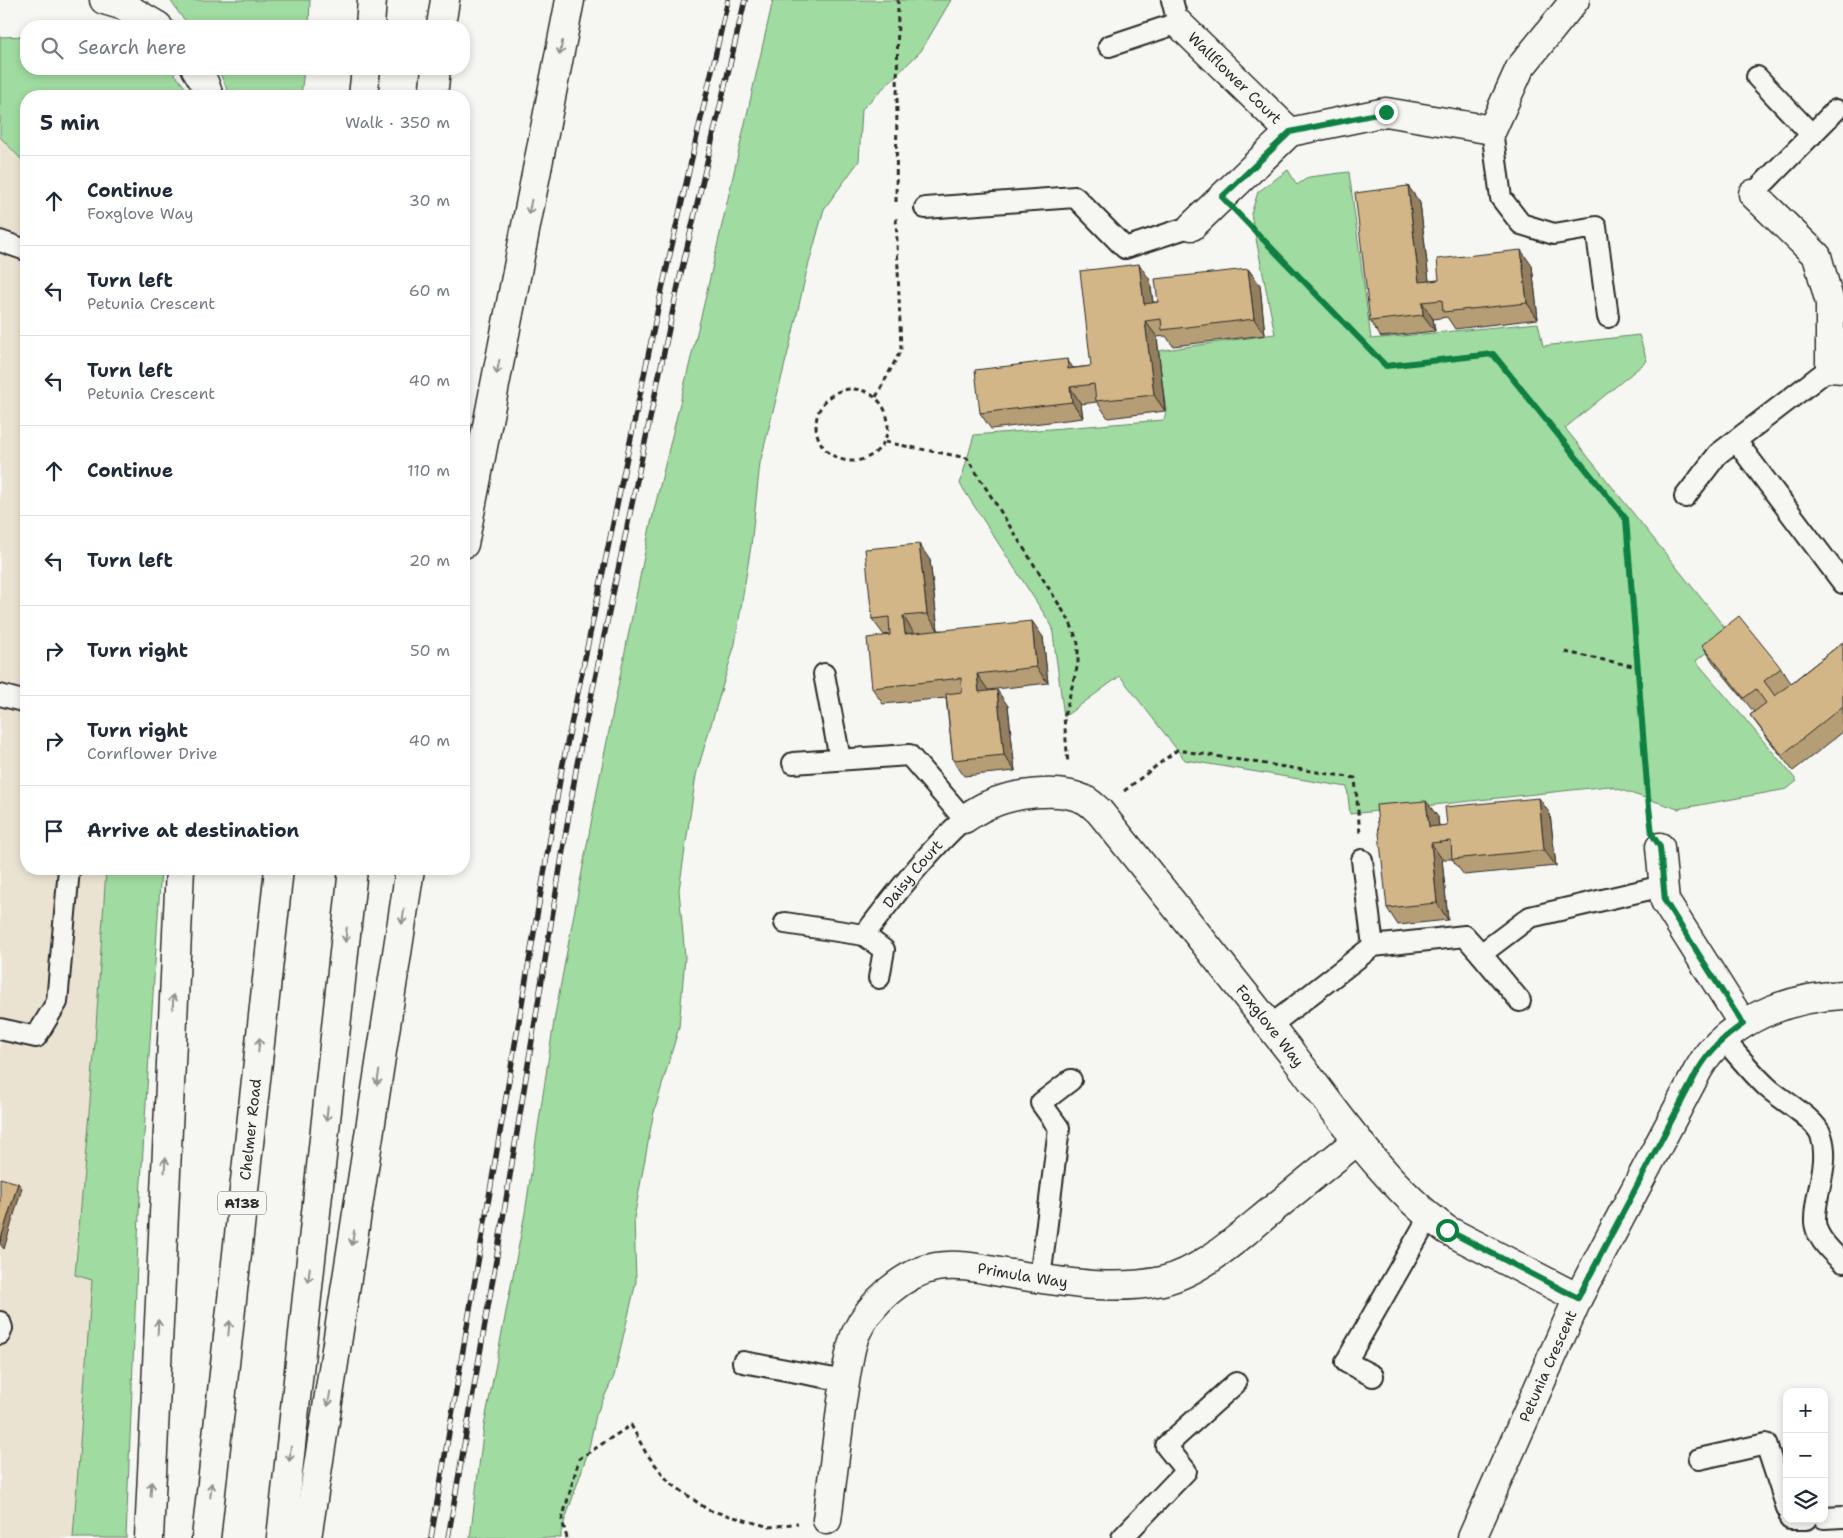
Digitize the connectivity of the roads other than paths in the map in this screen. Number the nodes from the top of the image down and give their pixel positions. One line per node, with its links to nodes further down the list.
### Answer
1 (104, 0): 7 (main road)
2 (372, 0): 8 (main road)
3 (445, 0): 9 (main road)
4 (570, 0): 31 (main road, one-way to 31)
5 (1575, 0): 19 (main road)
6 (1175, 12): 10 (lane); 20 (main road, Wallflower Court)
7 (148, 20)
8 (370, 20)
9 (442, 20)
10 (1108, 46)
11 (200, 75): 15 (main road)
12 (365, 75): 16 (main road)
13 (435, 75): 17 (main road)
14 (1757, 77): 21 (lane)
15 (207, 90)
16 (364, 90)
17 (434, 90)
18 (1836, 110): 21 (lane)
19 (1492, 130): 20 (main road); 27 (lane)
20 (1290, 132): 24 (main road)
21 (1812, 135): 22 (lane)
22 (1753, 194): 28 (main road)
23 (925, 208): 24 (lane)
24 (1192, 226)
25 (0, 241): 26 (lane)
26 (20, 248)
27 (1608, 317)
28 (1836, 368): 29 (lane)
29 (1736, 441): 30 (lane); 32 (lane)
30 (1685, 497)
31 (470, 513)
32 (1843, 583)
33 (824, 674): 36 (lane)
34 (0, 695): 35 (lane)
35 (20, 700)
36 (840, 759): 37 (lane); 38 (lane)
37 (793, 763)
38 (964, 818): 48 (lane, Daisy Court); 54 (main road, Foxglove Way)
39 (1660, 847): 46 (main road)
40 (1362, 860): 49 (lane)
41 (68, 875): 55 (lane)
42 (180, 875): 74 (main road, one-way to 42)
43 (278, 875): 75 (main road, Chelmer Road / A138, one-way to 43)
44 (352, 875): 76 (main road, one-way to 76)
45 (409, 875): 77 (main road, one-way to 77)
46 (1663, 886): 50 (lane); 56 (main road)
47 (785, 923): 48 (lane)
48 (864, 935): 51 (lane)
49 (1373, 946): 50 (lane); 54 (lane)
50 (1481, 954): 53 (lane)
51 (879, 978)
52 (1843, 995): 56 (main road, Petunia Crescent)
53 (1520, 1001)
54 (1270, 1026): 58 (main road, Foxglove Way)
55 (0, 1030)
56 (1733, 1031): 60 (lane); 62 (main road, Petunia Crescent)
57 (1071, 1080): 61 (lane)
58 (1358, 1140): 59 (main road, Foxglove Way); 61 (main road, Primula Way)
59 (1428, 1217): 62 (main road, Foxglove Way); 66 (lane)
60 (1843, 1262)
61 (1040, 1279): 67 (main road, Primula Way)
62 (1578, 1298): 79 (main road, Petunia Crescent)
63 (0, 1322): 64 (lane)
64 (0, 1334)
65 (743, 1362): 67 (lane)
66 (1373, 1376)
67 (845, 1381): 73 (main road, Primula Way)
68 (1236, 1383): 78 (lane)
69 (1699, 1459): 70 (lane)
70 (1783, 1496)
71 (1843, 1517): 72 (lane)
72 (1828, 1518)
73 (827, 1520)
74 (149, 1538)
75 (206, 1538)
76 (281, 1538)
77 (307, 1538)
78 (1122, 1538)
79 (1472, 1538)

